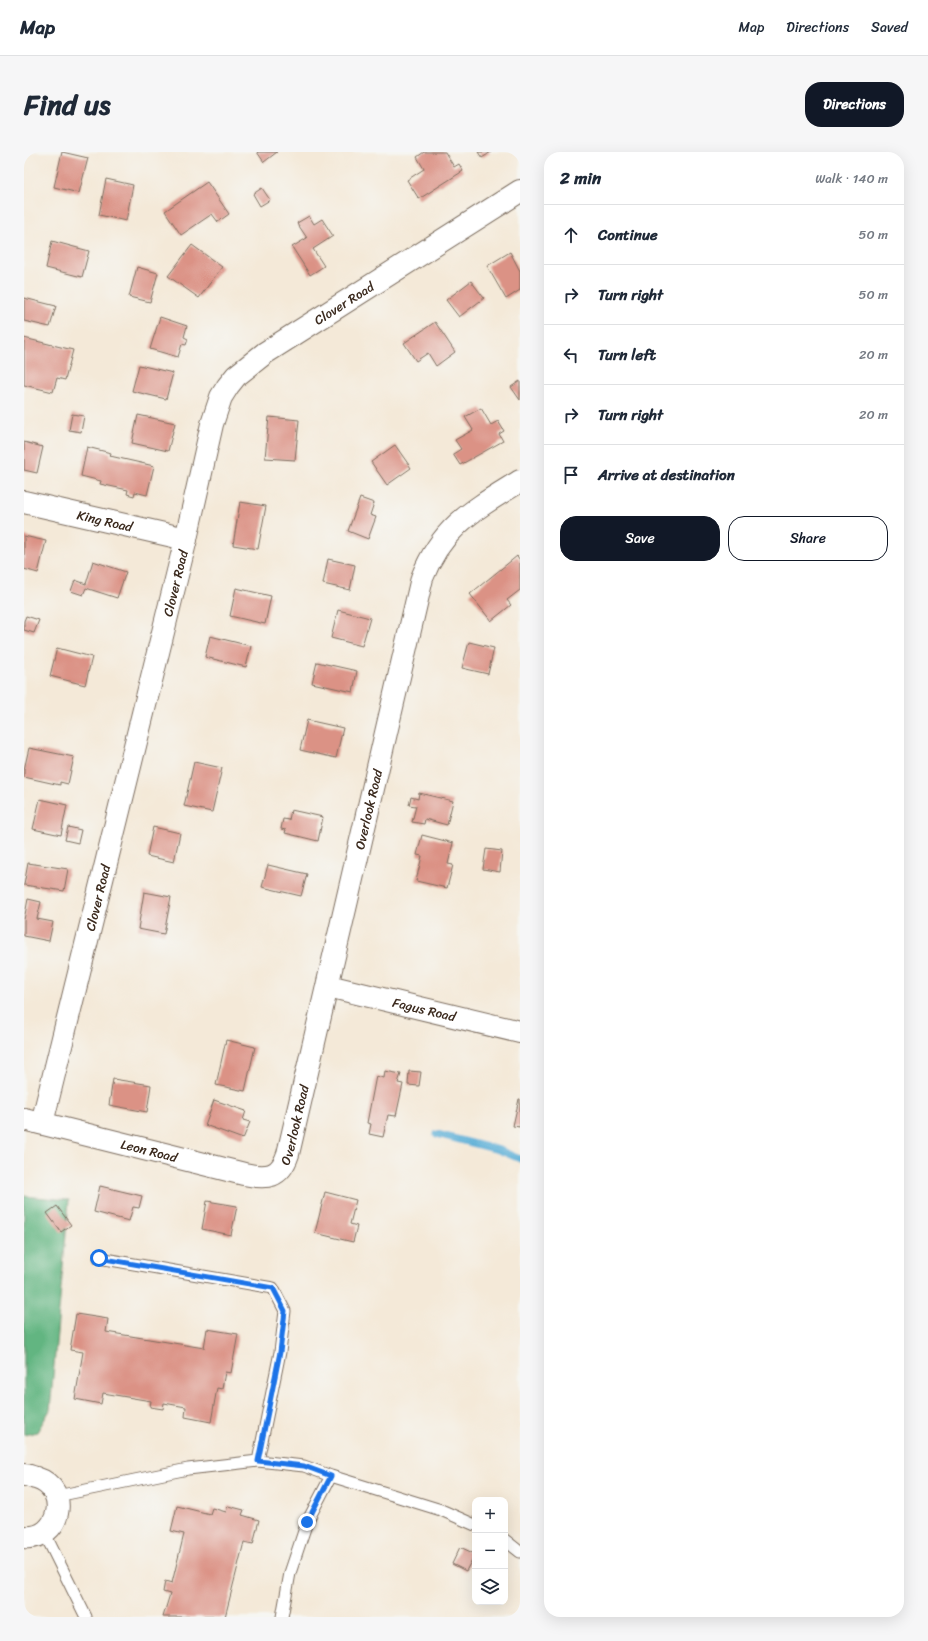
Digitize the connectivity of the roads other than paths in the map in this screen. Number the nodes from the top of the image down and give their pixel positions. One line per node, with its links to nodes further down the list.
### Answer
1 (520, 191): 4 (street, Clover Road)
2 (520, 481): 5 (street, Overlook Road)
3 (24, 502): 4 (street, King Road)
4 (186, 539): 7 (street, Clover Road)
5 (328, 986): 6 (street, Fagus Road); 8 (street, Overlook Road)
6 (520, 1032)
7 (33, 1121): 8 (street, Leon Road)
8 (274, 1175)
9 (99, 1258): 10 (lane)
10 (258, 1461): 12 (lane); 13 (lane)
11 (24, 1475): 13 (street)
12 (331, 1476): 14 (lane); 19 (lane)
13 (57, 1496): 15 (street)
14 (472, 1524)
15 (34, 1534): 18 (lane)
16 (508, 1542): 17 (lane)
17 (520, 1552)
18 (86, 1617)
19 (282, 1617)

